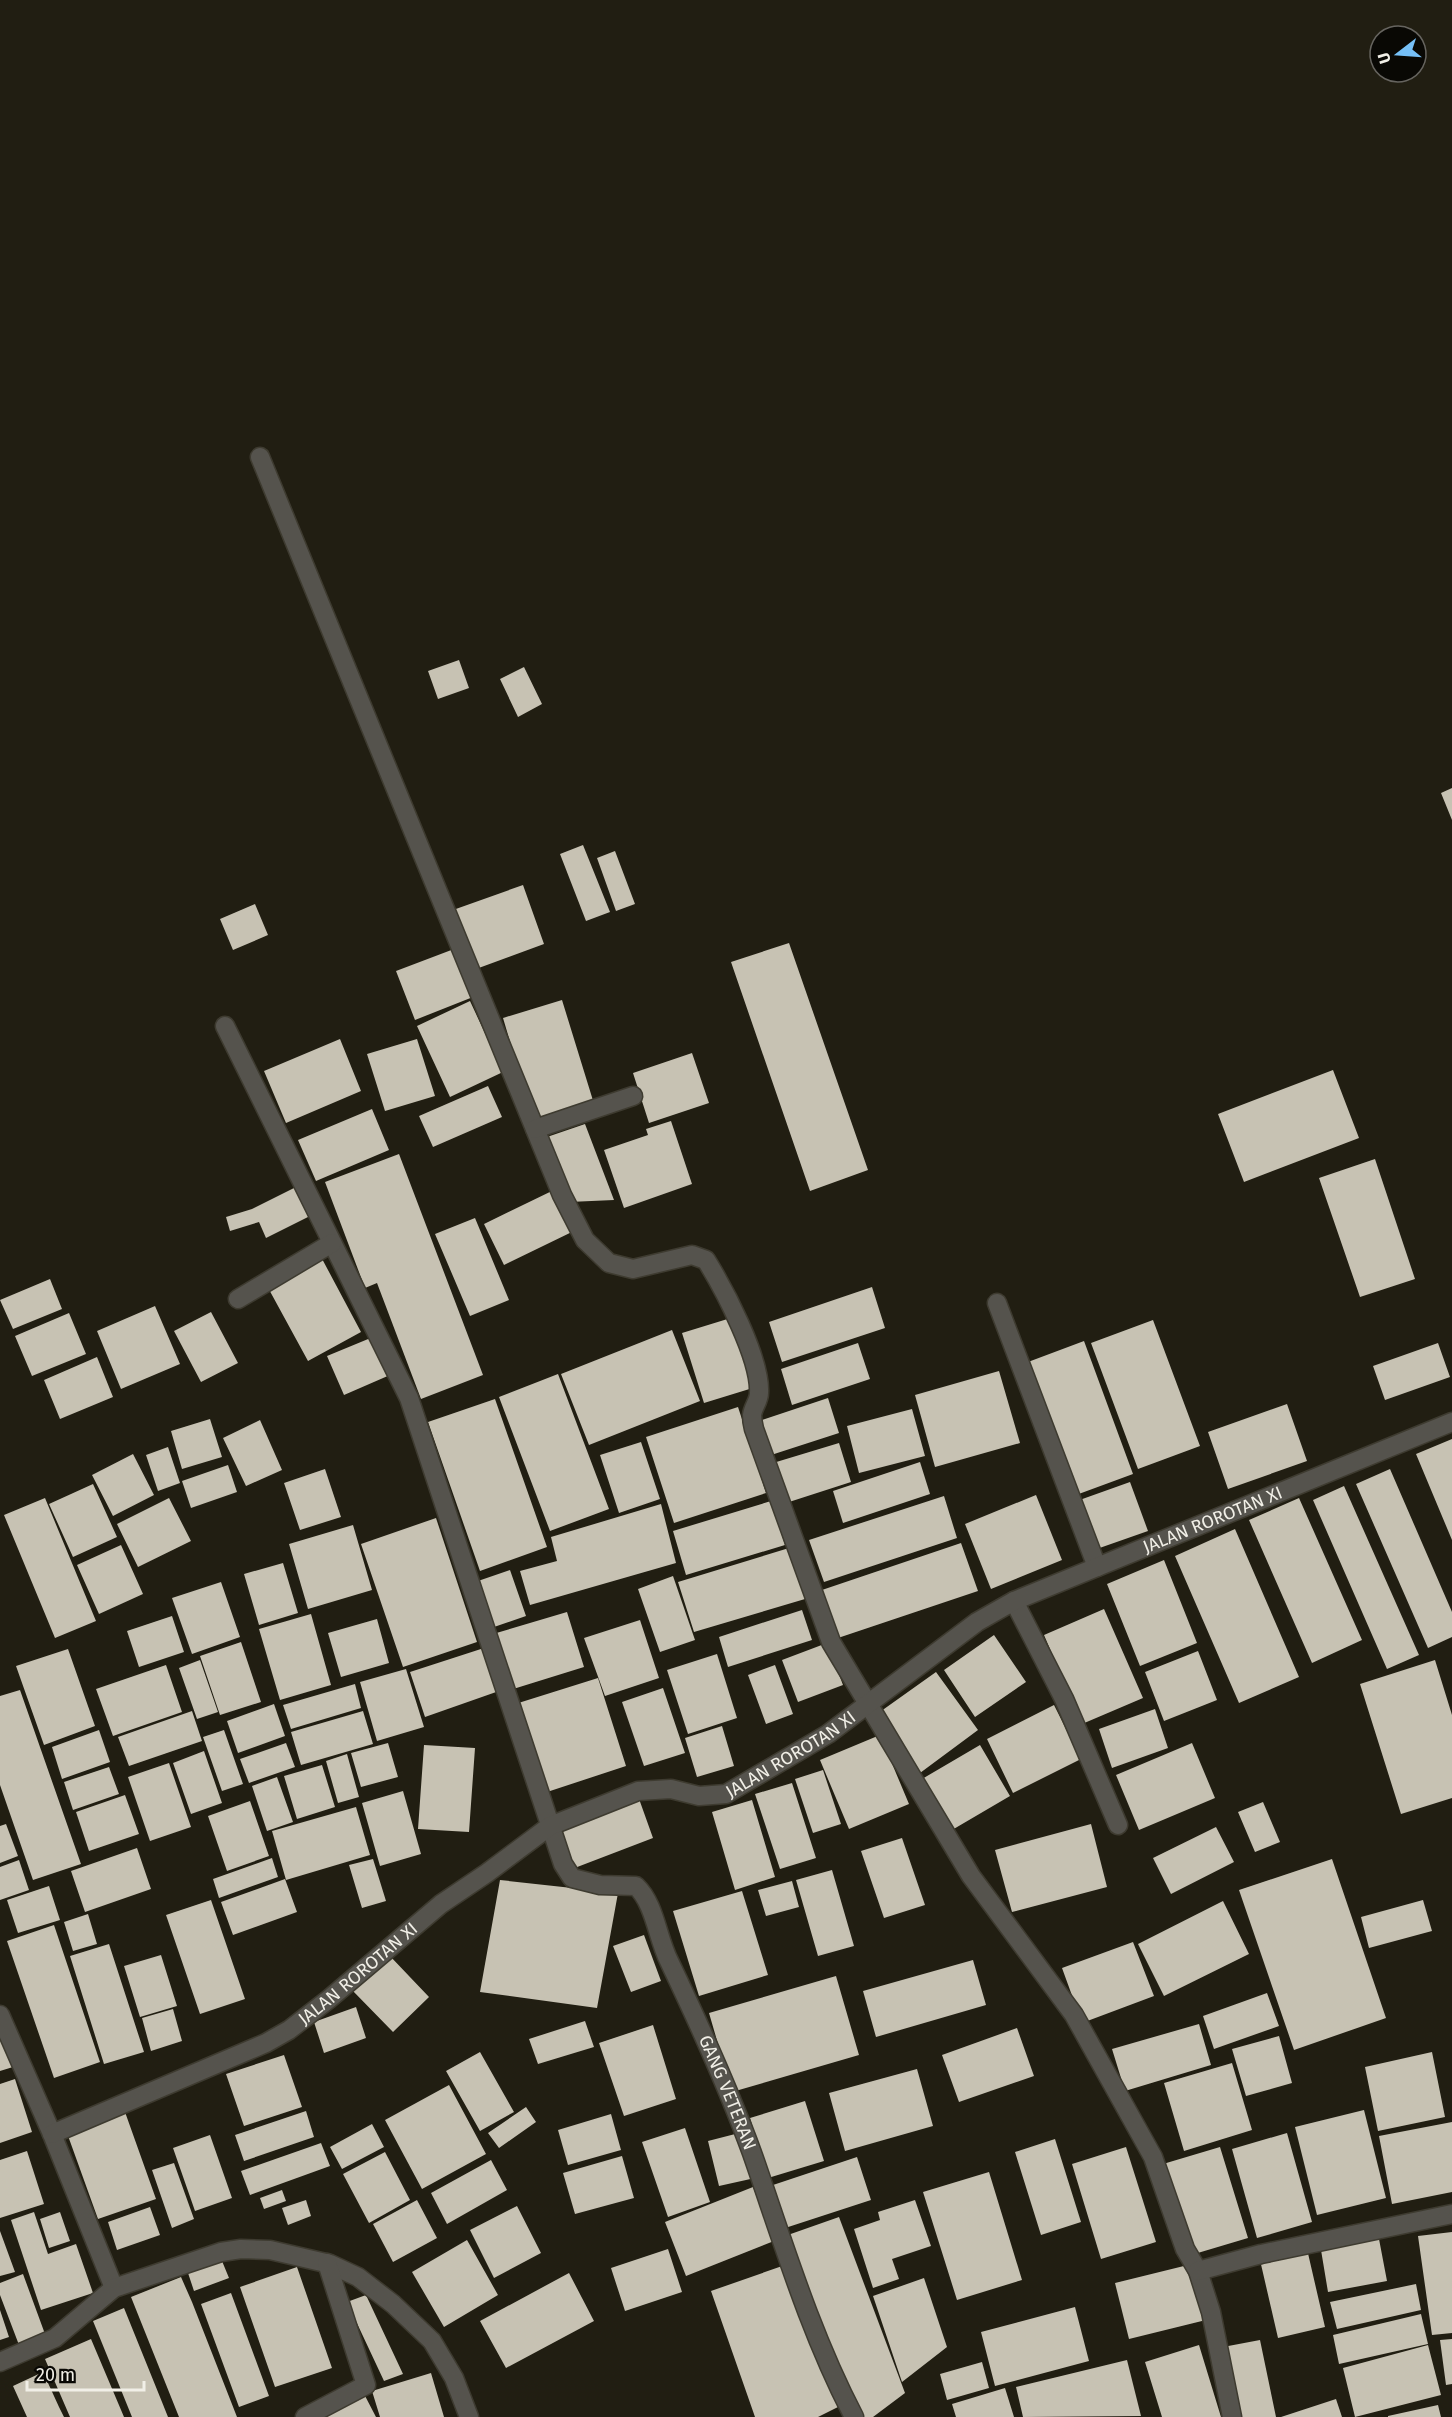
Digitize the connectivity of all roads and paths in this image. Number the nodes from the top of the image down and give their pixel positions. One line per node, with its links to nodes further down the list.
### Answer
1 (260, 457): 4 (street)
2 (225, 1026): 5 (street)
3 (633, 1096): 4 (street)
4 (535, 1130): 11 (street)
5 (332, 1243): 6 (street); 13 (street)
6 (238, 1299)
7 (997, 1303): 9 (street)
8 (1452, 1422): 9 (street, JALAN ROROTAN XI)
9 (1097, 1567): 10 (street, JALAN ROROTAN XI)
10 (1014, 1601): 11 (street, JALAN ROROTAN XI); 12 (street)
11 (868, 1706): 13 (street, JALAN ROROTAN XI); 18 (street)
12 (1118, 1825)
13 (550, 1826): 15 (street, JALAN ROROTAN XI); 23 (street, GANG VETERAN)
14 (0, 2015): 15 (street)
15 (52, 2134): 19 (street)
16 (1452, 2214): 18 (street)
17 (327, 2262): 19 (street); 21 (street); 22 (street)
18 (1198, 2271): 24 (street)
19 (114, 2288): 20 (street)
20 (0, 2362)
21 (305, 2417)
22 (469, 2417)
23 (854, 2417)
24 (1232, 2417)

